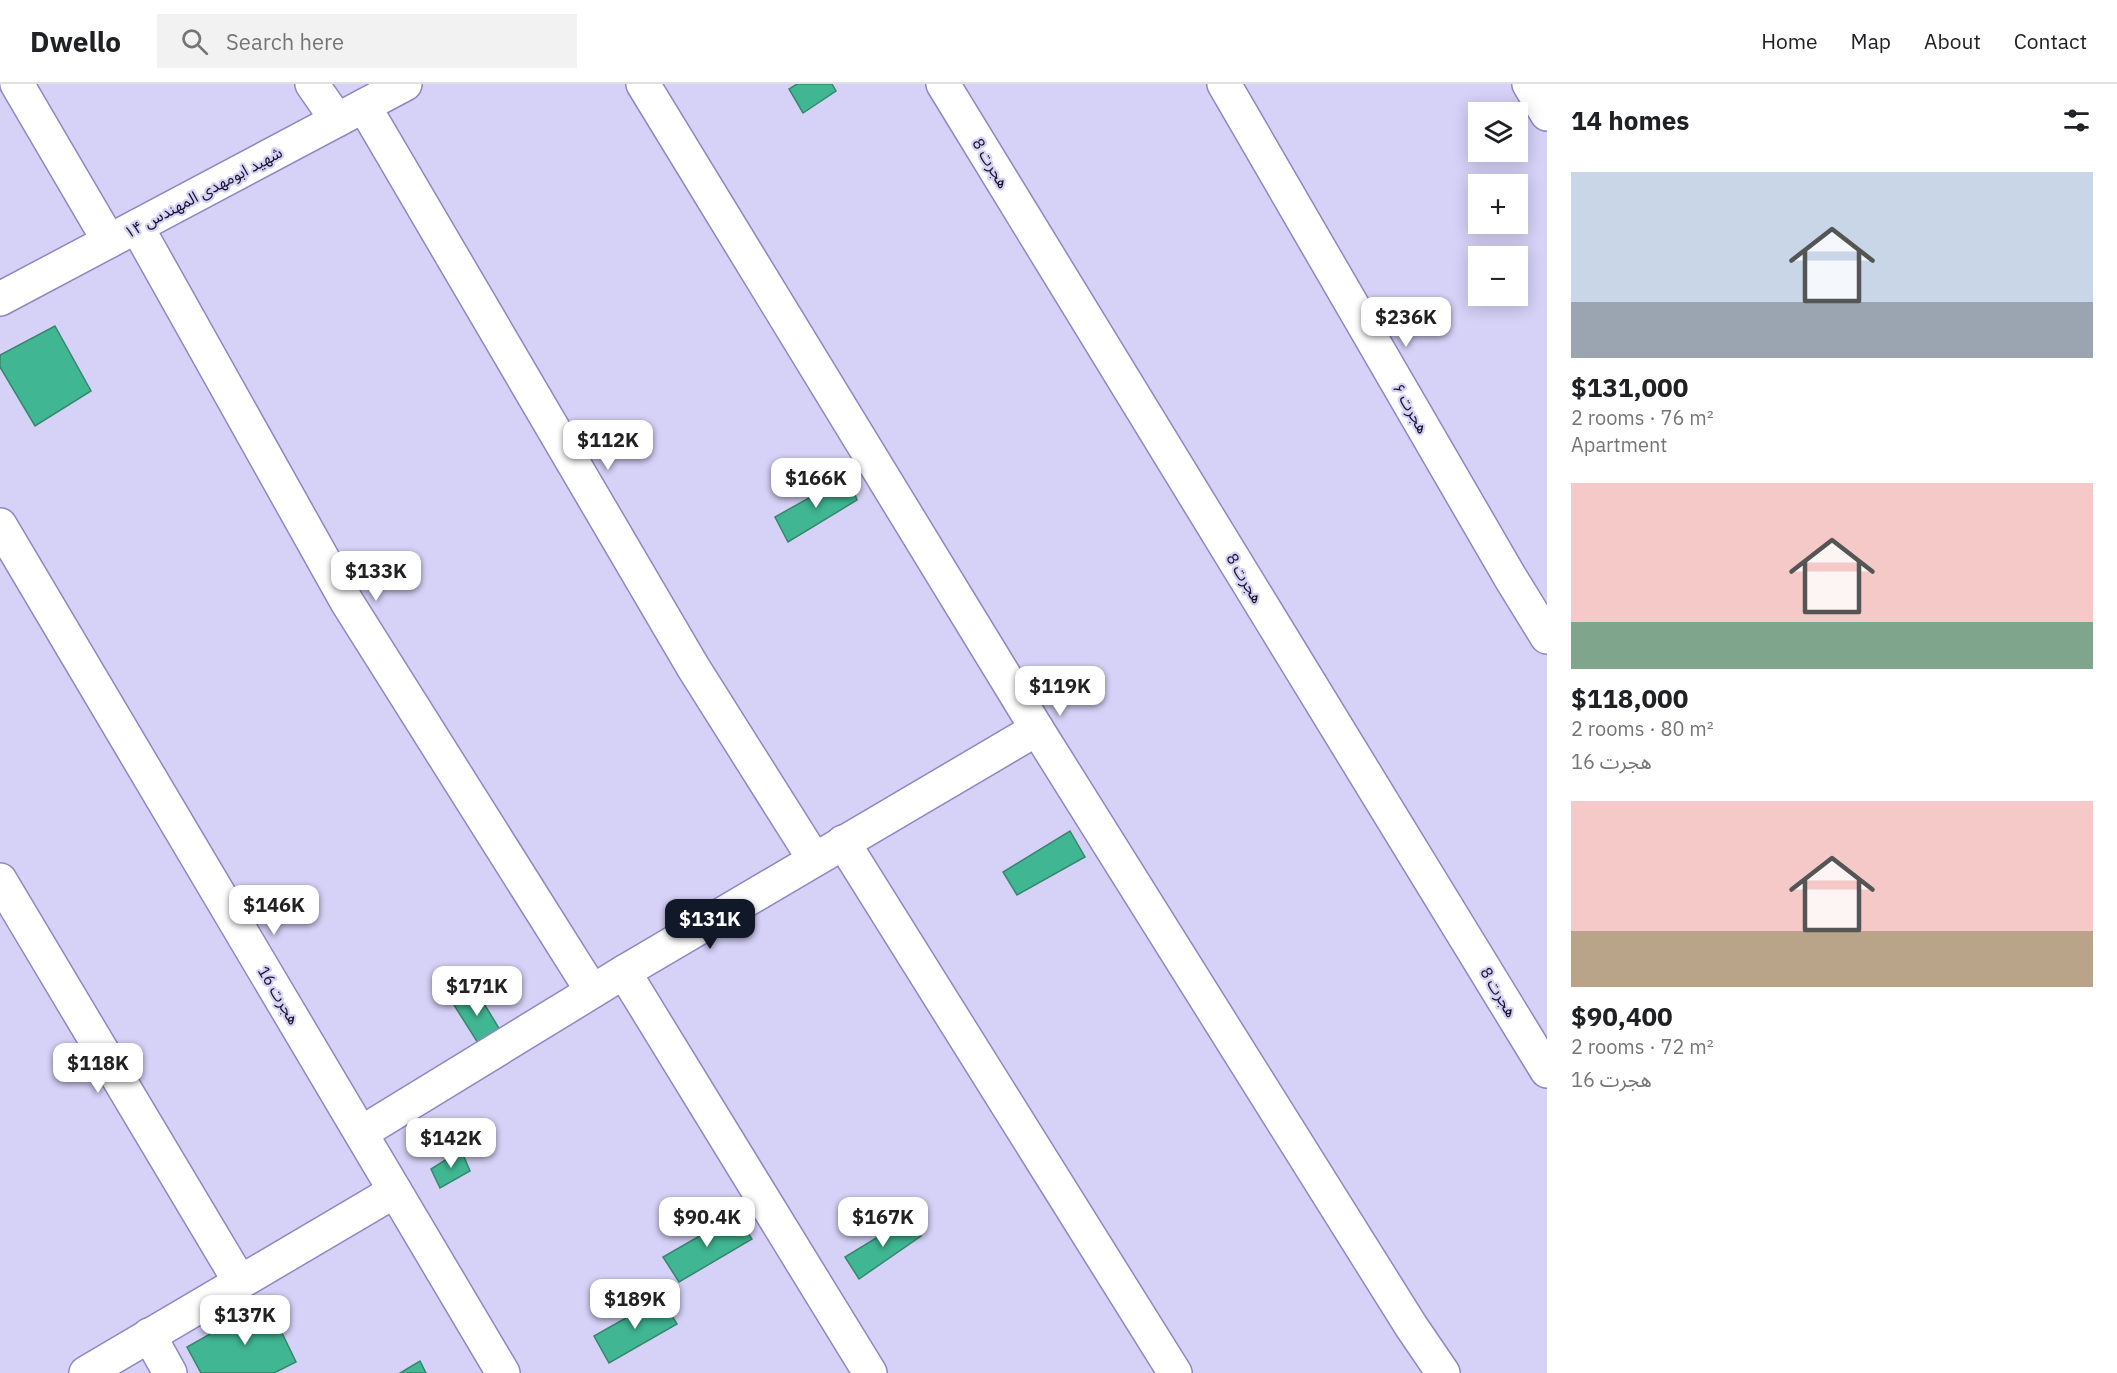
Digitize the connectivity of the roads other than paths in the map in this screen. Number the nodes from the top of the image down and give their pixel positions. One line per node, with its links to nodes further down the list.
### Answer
1 (17, 84): 10 (street)
2 (312, 84): 8 (street)
3 (405, 84): 8 (street, شهید ابومهدی المهندس ۱۴)
4 (643, 84): 14 (street)
5 (943, 84): 20 (street, هجرت 8)
6 (1224, 84): 13 (street, هجرت ۶)
7 (1528, 84): 9 (street)
8 (351, 113): 10 (street, شهید ابومهدی المهندس ۱۴); 16 (street)
9 (1547, 114)
10 (123, 234): 11 (street, شهید ابومهدی المهندس ۱۴); 19 (street)
11 (0, 299)
12 (0, 525): 21 (street, هجرت 16)
13 (1547, 637)
14 (1037, 729): 15 (street); 30 (street)
15 (843, 842): 16 (street); 29 (street)
16 (814, 859): 18 (street)
17 (0, 880): 23 (street)
18 (624, 972): 19 (street); 28 (street)
19 (592, 991): 21 (street)
20 (1547, 1071)
21 (361, 1133): 22 (street, هجرت 16)
22 (395, 1191): 23 (street); 27 (street, هجرت 16)
23 (240, 1282): 24 (street)
24 (149, 1335): 25 (street); 26 (street)
25 (86, 1373)
26 (170, 1373)
27 (502, 1373)
28 (870, 1373)
29 (1175, 1373)
30 (1443, 1373)

